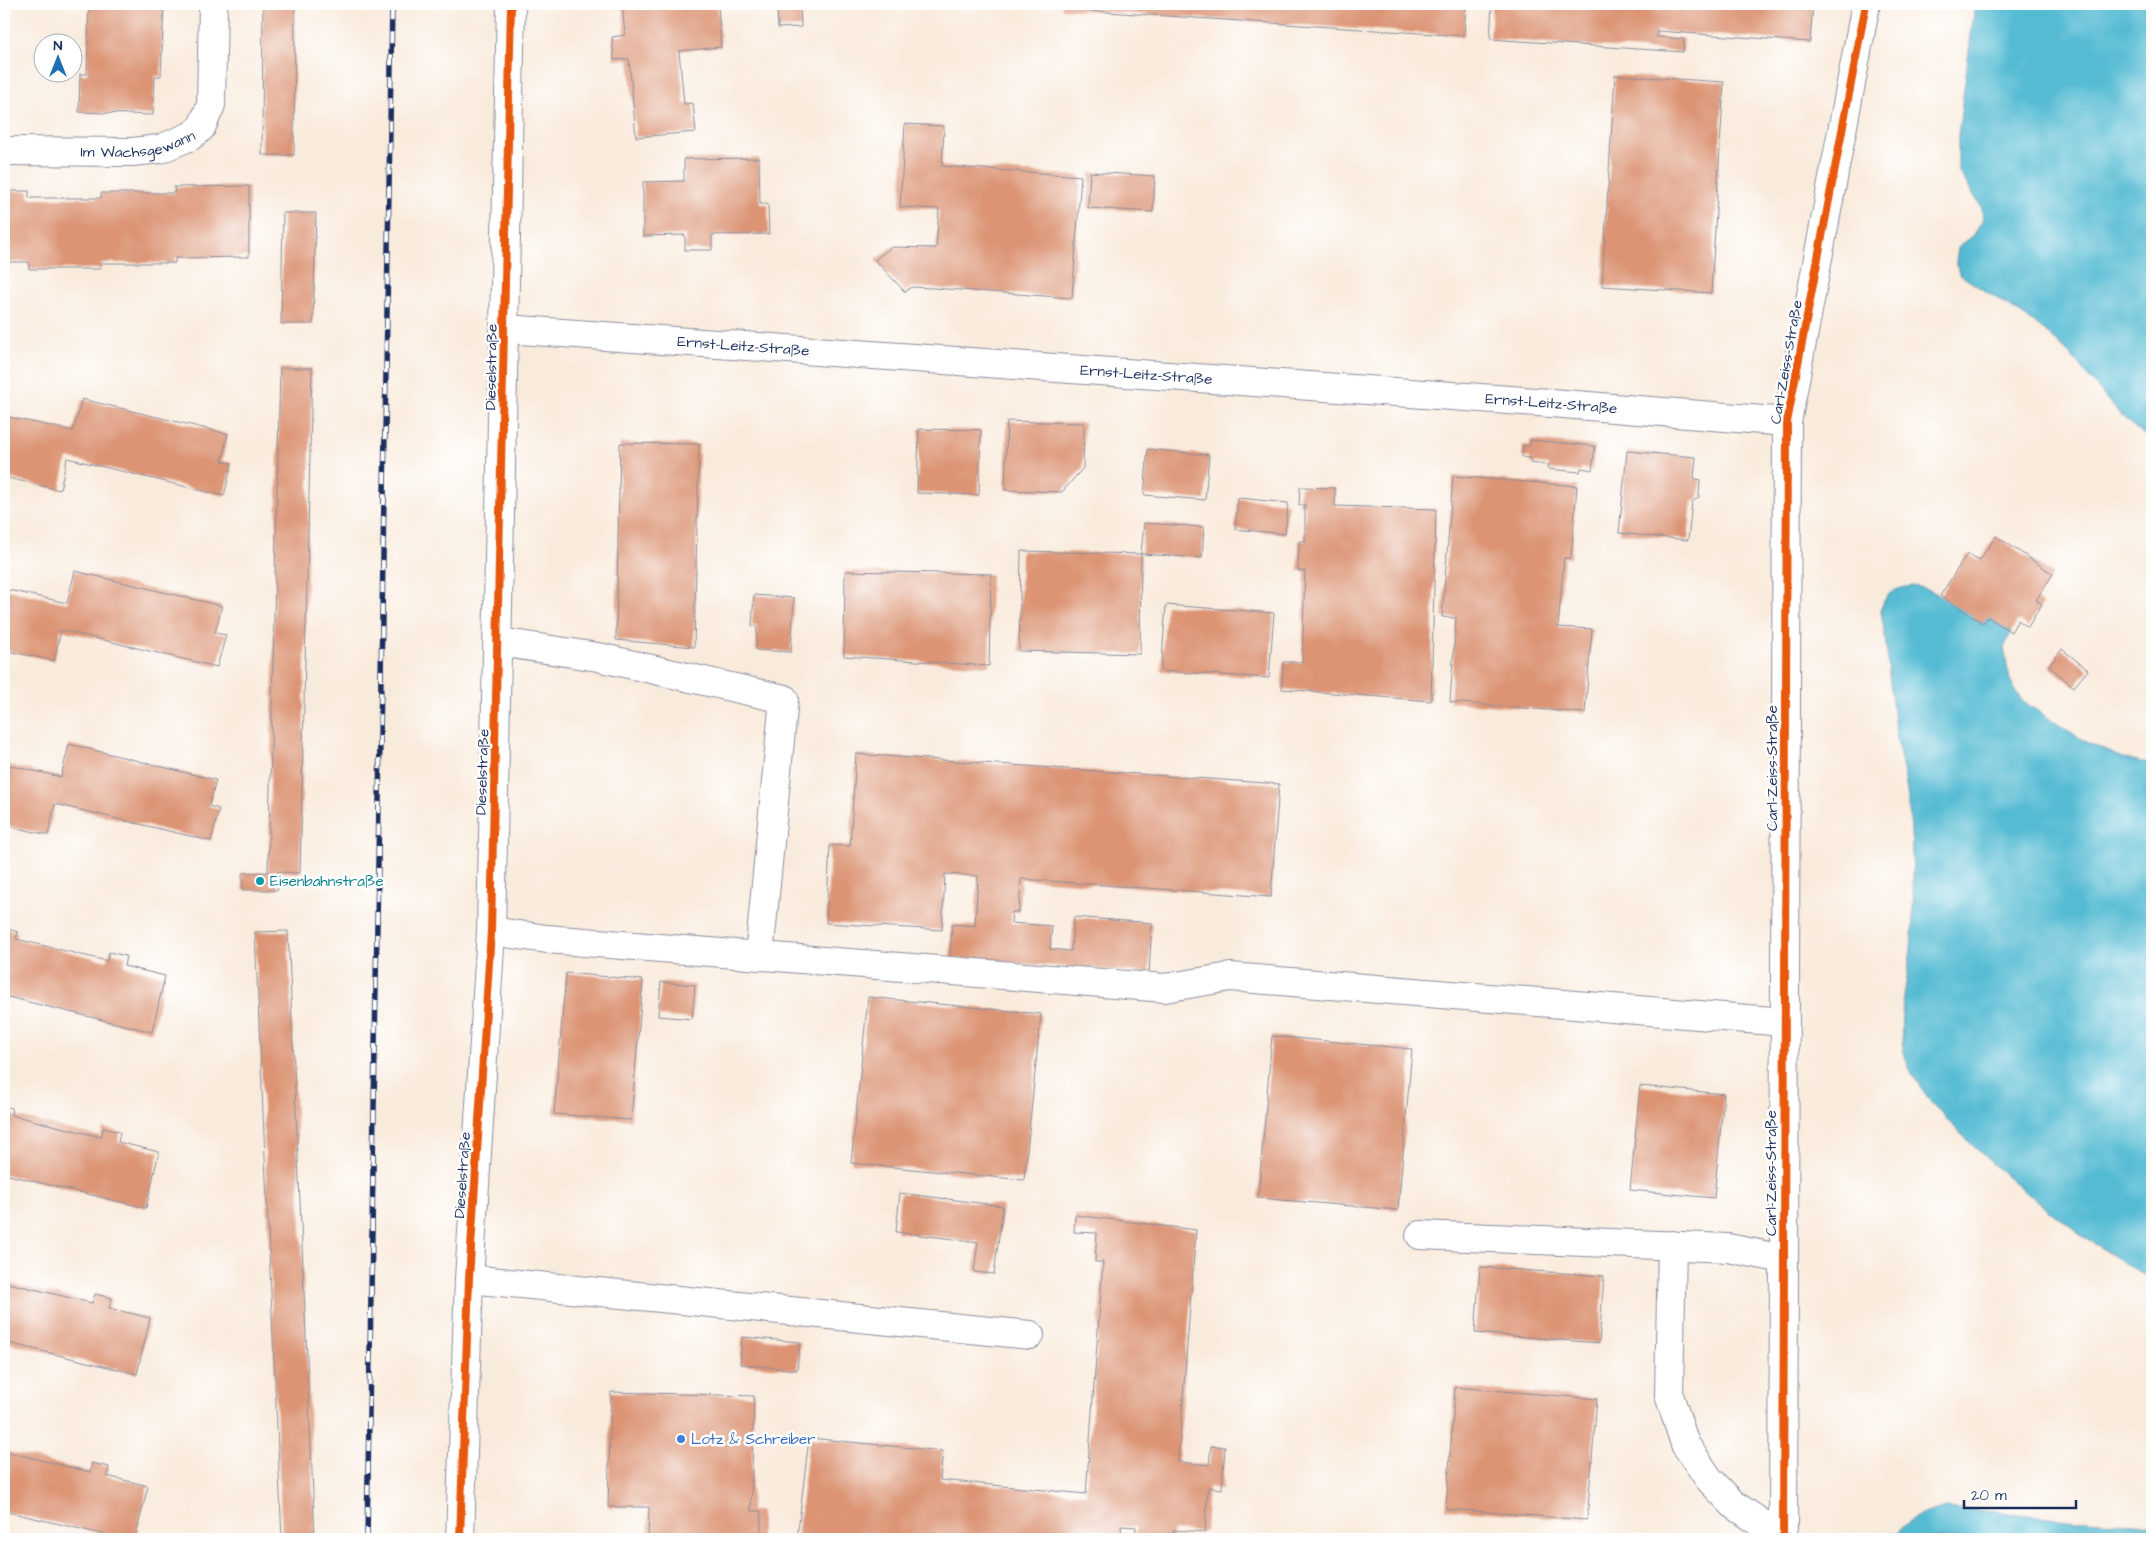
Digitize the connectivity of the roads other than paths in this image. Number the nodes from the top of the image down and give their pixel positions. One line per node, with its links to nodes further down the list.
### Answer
1 (213, 4): 4 (street, Im Wachsgewann)
2 (511, 4): 5 (street, Dieselstraße)
3 (1866, 4): 6 (street, Carl-Zeiss-Straße)
4 (4, 151)
5 (506, 329): 6 (street, Ernst-Leitz-Straße); 7 (street, Dieselstraße)
6 (1787, 422): 10 (street, Carl-Zeiss-Straße)
7 (499, 642): 8 (street, Dieselstraße); 9 (street)
8 (491, 931): 9 (street); 14 (street, Dieselstraße)
9 (759, 956): 10 (street)
10 (1785, 1022): 13 (street, Carl-Zeiss-Straße)
11 (1420, 1235): 12 (street)
12 (1672, 1245): 13 (street); 17 (street)
13 (1784, 1259): 17 (street, Carl-Zeiss-Straße)
14 (469, 1279): 15 (street); 16 (street, Dieselstraße)
15 (1030, 1335)
16 (460, 1539)
17 (1783, 1539)

